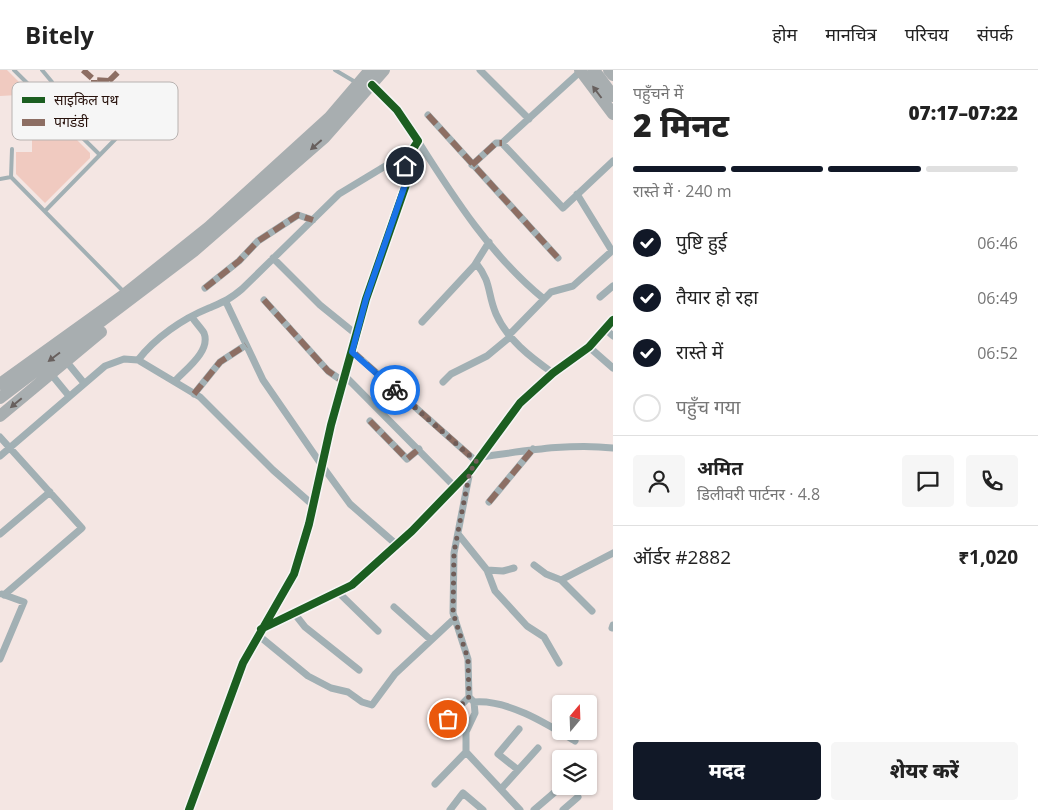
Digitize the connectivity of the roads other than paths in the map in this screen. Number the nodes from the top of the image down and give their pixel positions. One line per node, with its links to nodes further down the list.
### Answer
1 (15, 70): 10 (lane)
2 (42, 70): 11 (lane)
3 (335, 70): 9 (lane)
4 (384, 70): 9 (highway)
5 (480, 70): 15 (street)
6 (584, 70): 12 (highway); 13 (highway, one-way to 6); 15 (street)
7 (609, 70): 8 (highway)
8 (613, 75)
9 (366, 80): 18 (street); 37 (highway)
10 (27, 82)
11 (52, 82)
12 (613, 96)
13 (613, 114)
14 (428, 115): 24 (street)
15 (529, 119): 19 (street)
16 (84, 140): 21 (lane)
17 (113, 140): 21 (lane)
18 (418, 141): 23 (street); 30 (street)
19 (502, 143): 24 (street); 27 (street)
20 (12, 149): 25 (lane)
21 (98, 154): 28 (lane)
22 (613, 161): 27 (street)
23 (406, 163): 29 (street); 46 (street)
24 (472, 165): 33 (street)
25 (11, 177): 26 (lane); 28 (lane)
26 (0, 179)
27 (577, 194): 31 (street)
28 (45, 211): 37 (lane)
29 (313, 220): 32 (street); 36 (street)
30 (489, 242): 34 (street); 39 (street)
31 (613, 250): 39 (street)
32 (273, 258): 41 (street); 46 (street)
33 (558, 258)
34 (476, 263): 44 (street); 47 (street)
35 (613, 286): 38 (street)
36 (205, 288)
37 (128, 297): 53 (highway); 61 (highway); 64 (highway, one-way to 64)
38 (600, 297)
39 (544, 299): 47 (street)
40 (264, 300): 57 (street)
41 (226, 302): 42 (street); 49 (street)
42 (192, 317): 52 (street); 58 (street)
43 (613, 320): 45 (street)
44 (422, 322)
45 (604, 328): 48 (street); 50 (street)
46 (358, 335): 51 (street)
47 (510, 336): 55 (street); 59 (street)
48 (613, 336)
49 (246, 345): 62 (street); 74 (street)
50 (589, 347): 54 (street); 55 (street)
51 (352, 352): 57 (street); 73 (street)
52 (138, 360): 58 (street); 60 (street)
53 (66, 361): 56 (highway); 60 (street)
54 (613, 368)
55 (552, 373): 73 (street)
56 (51, 374): 63 (street); 65 (highway, one-way to 65)
57 (345, 379): 70 (street); 74 (street)
58 (175, 381): 62 (street)
59 (443, 382)
60 (84, 383): 63 (street)
61 (0, 384)
62 (194, 394): 79 (street)
63 (69, 396): 68 (street)
64 (0, 398)
65 (0, 416)
66 (370, 421): 70 (street)
67 (0, 437): 68 (street)
68 (10, 447): 72 (street); 77 (street)
69 (613, 448): 71 (street)
70 (419, 449): 76 (street)
71 (533, 450): 73 (street); 78 (street)
72 (0, 456)
73 (479, 459): 75 (street)
74 (323, 466): 79 (street); 82 (street)
75 (470, 471): 76 (street); 81 (street)
76 (455, 487): 82 (street)
77 (50, 492): 80 (street); 89 (street)
78 (489, 502)
79 (314, 506): 95 (street)
80 (0, 534)
81 (458, 534): 86 (street); 93 (street)
82 (397, 545): 88 (street)
83 (613, 553): 87 (street)
84 (534, 565): 87 (street)
85 (514, 568): 86 (street)
86 (487, 570): 98 (street)
87 (561, 580): 91 (street)
88 (338, 592): 92 (street); 94 (street)
89 (2, 594): 97 (street)
90 (394, 607): 96 (street)
91 (592, 612)
92 (294, 614): 95 (street); 99 (street)
93 (455, 618): 96 (street); 100 (street)
94 (378, 631)
95 (259, 632): 96 (street); 112 (street)
96 (431, 640)
97 (0, 659)
98 (559, 663)
99 (359, 670)
100 (472, 700): 102 (street); 103 (street); 105 (street)
101 (519, 729): 106 (street)
102 (437, 730)
103 (575, 741)
104 (538, 748): 106 (street)
105 (466, 752): 107 (street); 108 (street)
106 (517, 769): 108 (street)
107 (435, 784)
108 (501, 789): 111 (street)
109 (552, 795): 115 (street)
110 (578, 797): 116 (street)
111 (518, 809)
112 (189, 810)
113 (450, 810): 114 (street)
114 (483, 810)
115 (534, 810)
116 (562, 810)

